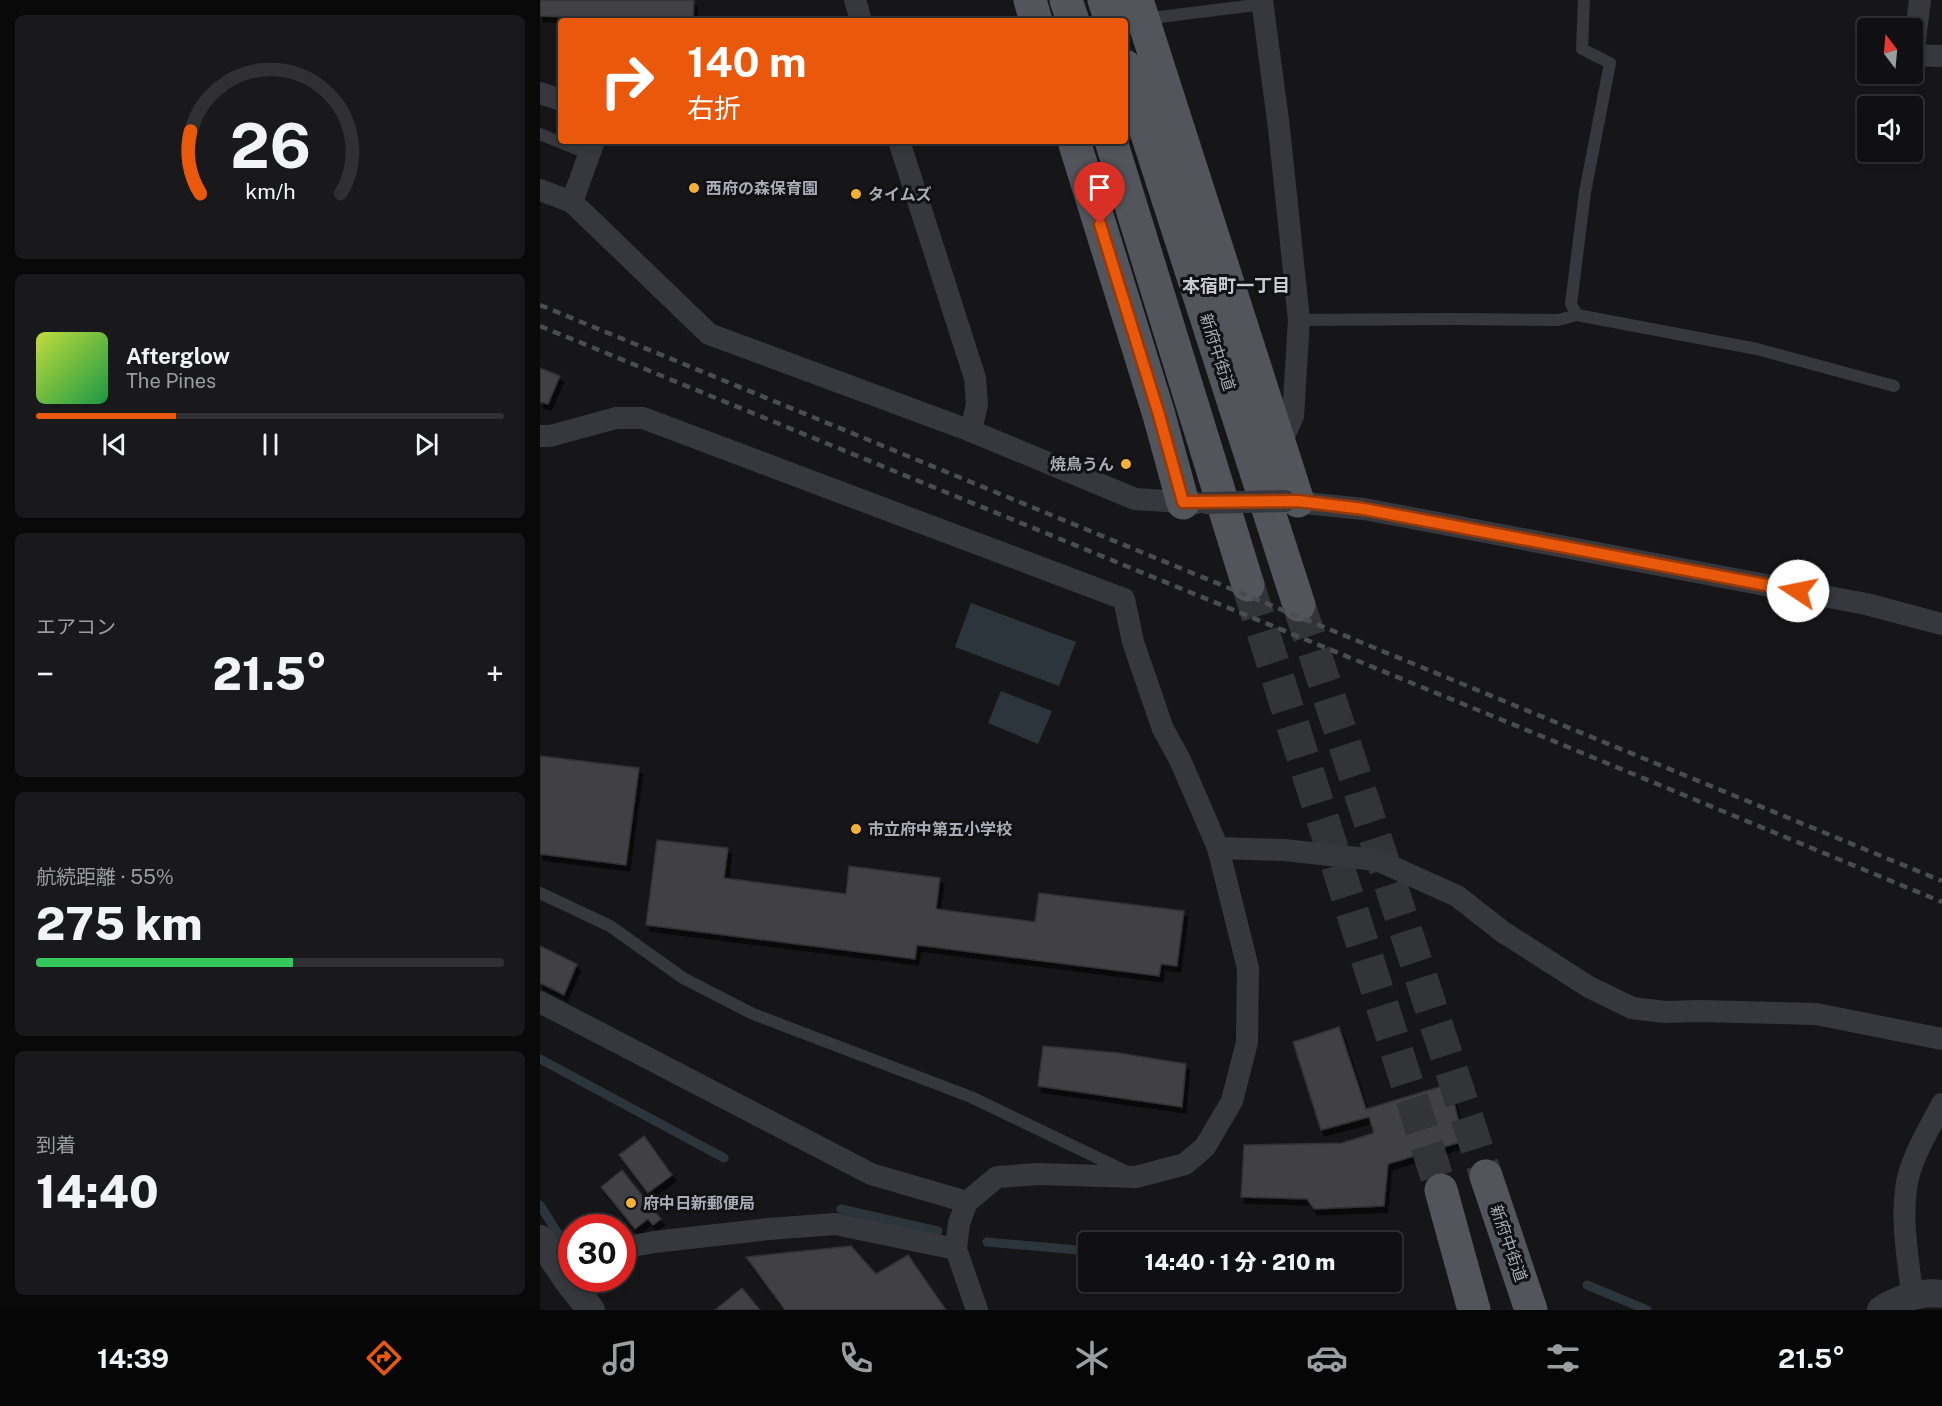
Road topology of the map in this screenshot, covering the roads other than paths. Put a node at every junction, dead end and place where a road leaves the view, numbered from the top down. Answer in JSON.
{"nodes":[{"id":1,"x":855,"y":0,"type":"edge"},
{"id":2,"x":1030,"y":0,"type":"edge"},
{"id":3,"x":1066,"y":0,"type":"edge"},
{"id":4,"x":1104,"y":0,"type":"edge"},
{"id":5,"x":1584,"y":0,"type":"edge"},
{"id":6,"x":1920,"y":0,"type":"edge"},
{"id":7,"x":1262,"y":2,"type":"edge"},
{"id":8,"x":1140,"y":10,"type":"edge"},
{"id":9,"x":860,"y":18,"type":"edge"},
{"id":10,"x":1035,"y":18,"type":"edge"},
{"id":11,"x":1072,"y":18,"type":"edge"},
{"id":12,"x":1110,"y":18,"type":"edge"},
{"id":13,"x":1942,"y":56,"type":"edge"},
{"id":14,"x":1128,"y":75,"type":"edge"},
{"id":15,"x":540,"y":93,"type":"edge"},
{"id":16,"x":558,"y":99,"type":"edge"},
{"id":17,"x":540,"y":134,"type":"edge"},
{"id":18,"x":558,"y":139,"type":"edge"},
{"id":19,"x":577,"y":144,"type":"edge"},
{"id":20,"x":900,"y":144,"type":"edge"},
{"id":21,"x":1075,"y":144,"type":"edge"},
{"id":22,"x":1112,"y":144,"type":"edge"},
{"id":23,"x":592,"y":148,"type":"edge"},
{"id":24,"x":540,"y":190,"type":"edge"},
{"id":25,"x":572,"y":202,"type":"junction"},
{"id":26,"x":1577,"y":315,"type":"junction"},
{"id":27,"x":1299,"y":320,"type":"junction"},
{"id":28,"x":1894,"y":386,"type":"dead end"},
{"id":29,"x":971,"y":431,"type":"junction"},
{"id":30,"x":540,"y":436,"type":"edge"},
{"id":31,"x":1280,"y":445,"type":"junction"},
{"id":32,"x":1292,"y":501,"type":"junction"},
{"id":33,"x":1195,"y":503,"type":"junction"},
{"id":34,"x":1248,"y":585,"type":"tunnel mouth"},
{"id":35,"x":1299,"y":605,"type":"tunnel mouth"},
{"id":36,"x":1942,"y":624,"type":"edge"},
{"id":37,"x":1218,"y":848,"type":"junction"},
{"id":38,"x":540,"y":893,"type":"edge"},
{"id":39,"x":540,"y":1002,"type":"edge"},
{"id":40,"x":1942,"y":1039,"type":"edge"},
{"id":41,"x":1942,"y":1104,"type":"edge"},
{"id":42,"x":1486,"y":1176,"type":"tunnel mouth"},
{"id":43,"x":1136,"y":1177,"type":"junction"},
{"id":44,"x":1440,"y":1190,"type":"tunnel mouth"},
{"id":45,"x":967,"y":1202,"type":"junction"},
{"id":46,"x":540,"y":1239,"type":"edge"},
{"id":47,"x":636,"y":1245,"type":"edge"},
{"id":48,"x":956,"y":1249,"type":"junction"},
{"id":49,"x":558,"y":1262,"type":"edge"},
{"id":50,"x":579,"y":1292,"type":"edge"},
{"id":51,"x":1942,"y":1294,"type":"edge"},
{"id":52,"x":1912,"y":1296,"type":"junction"},
{"id":53,"x":591,"y":1310,"type":"edge"},
{"id":54,"x":977,"y":1310,"type":"edge"},
{"id":55,"x":1474,"y":1310,"type":"edge"},
{"id":56,"x":1531,"y":1310,"type":"edge"},
{"id":57,"x":1881,"y":1310,"type":"edge"}],
"edges":[{"from":1,"to":9,"type":"street"},
{"from":2,"to":10,"type":"main road"},
{"from":3,"to":11,"type":"main road"},
{"from":4,"to":12,"type":"main road"},
{"from":5,"to":26,"type":"lane"},
{"from":6,"to":13,"type":"street"},
{"from":7,"to":8,"type":"lane"},
{"from":7,"to":27,"type":"street"},
{"from":8,"to":31,"type":"main road"},
{"from":14,"to":35,"type":"main road","name":"新府中街道"},
{"from":15,"to":16,"type":"street"},
{"from":17,"to":18,"type":"lane"},
{"from":19,"to":23,"type":"lane"},
{"from":20,"to":29,"type":"street"},
{"from":21,"to":33,"type":"main road"},
{"from":22,"to":34,"type":"main road"},
{"from":23,"to":25,"type":"street"},
{"from":24,"to":25,"type":"street"},
{"from":25,"to":29,"type":"street"},
{"from":26,"to":27,"type":"lane"},
{"from":26,"to":28,"type":"lane"},
{"from":27,"to":31,"type":"street"},
{"from":29,"to":33,"type":"street"},
{"from":30,"to":37,"type":"street"},
{"from":31,"to":32,"type":"main road"},
{"from":32,"to":33,"type":"street","bridge":true},
{"from":32,"to":36,"type":"street"},
{"from":37,"to":40,"type":"street"},
{"from":37,"to":43,"type":"street"},
{"from":38,"to":43,"type":"lane"},
{"from":39,"to":45,"type":"street"},
{"from":41,"to":52,"type":"street"},
{"from":42,"to":56,"type":"main road","name":"新府中街道"},
{"from":43,"to":45,"type":"street"},
{"from":44,"to":55,"type":"main road"},
{"from":45,"to":48,"type":"street"},
{"from":46,"to":49,"type":"street"},
{"from":47,"to":48,"type":"street"},
{"from":48,"to":54,"type":"street"},
{"from":50,"to":53,"type":"street"},
{"from":51,"to":52,"type":"street"},
{"from":52,"to":57,"type":"street"}]}
